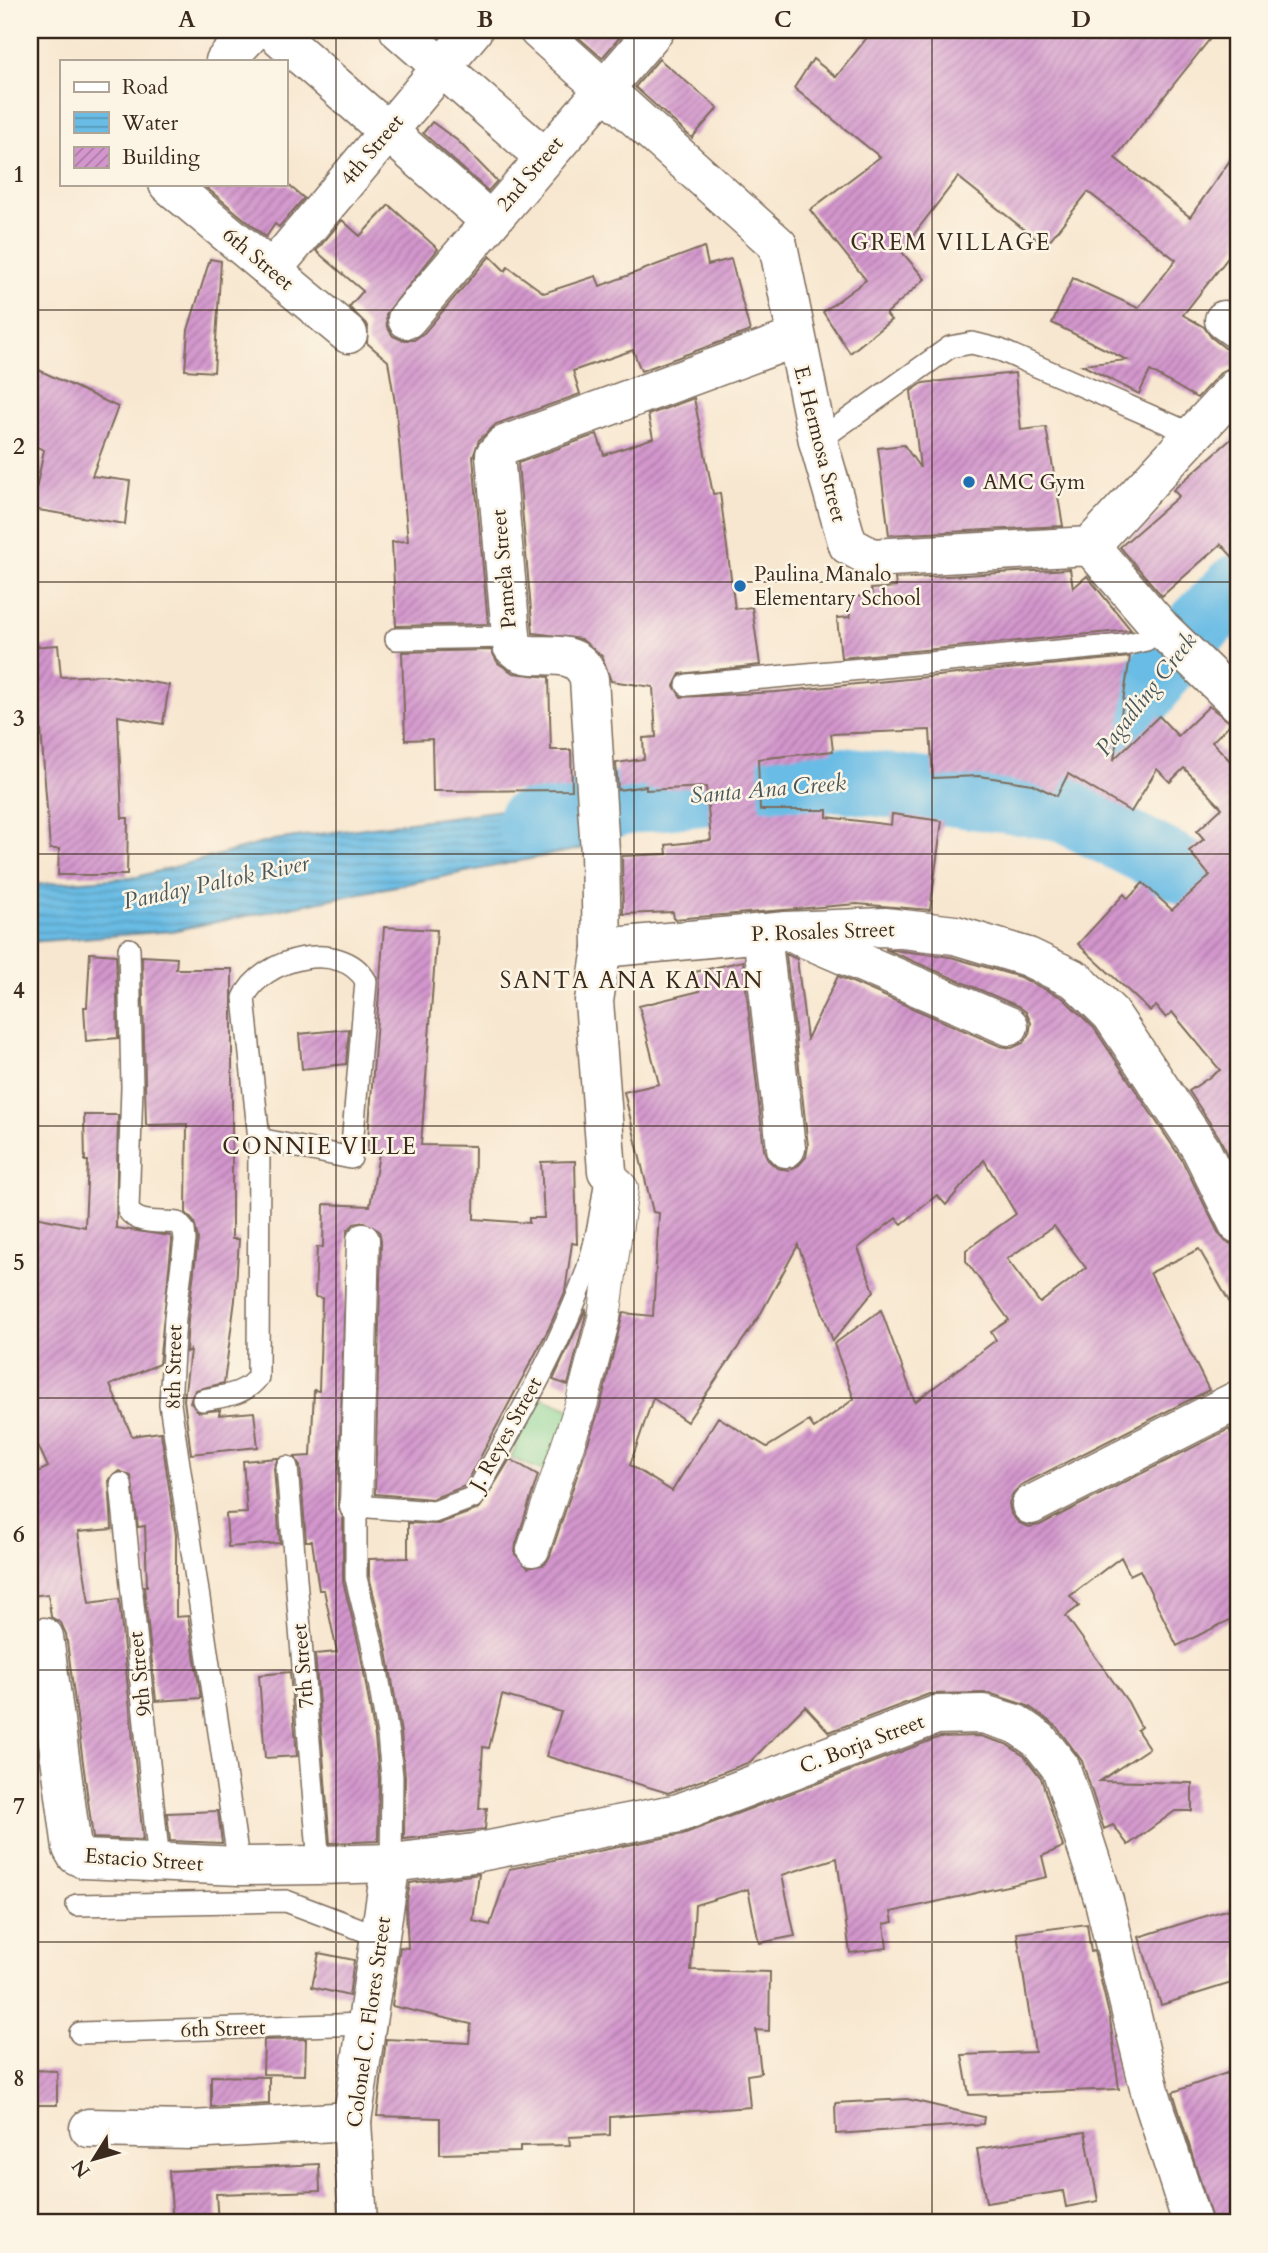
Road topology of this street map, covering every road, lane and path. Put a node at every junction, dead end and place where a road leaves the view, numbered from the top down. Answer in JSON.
{"nodes":[{"id":1,"x":254,"y":30,"type":"edge"},
{"id":2,"x":272,"y":30,"type":"edge"},
{"id":3,"x":399,"y":30,"type":"edge"},
{"id":4,"x":472,"y":30,"type":"edge"},
{"id":5,"x":538,"y":30,"type":"edge"},
{"id":6,"x":654,"y":30,"type":"edge"},
{"id":7,"x":226,"y":60,"type":"edge"},
{"id":8,"x":442,"y":66,"type":"junction"},
{"id":9,"x":603,"y":88,"type":"junction"},
{"id":10,"x":387,"y":132,"type":"junction"},
{"id":11,"x":544,"y":157,"type":"junction"},
{"id":12,"x":170,"y":186,"type":"edge"},
{"id":13,"x":490,"y":221,"type":"junction"},
{"id":14,"x":271,"y":271,"type":"junction"},
{"id":15,"x":407,"y":319,"type":"dead end"},
{"id":16,"x":348,"y":334,"type":"dead end"},
{"id":17,"x":794,"y":338,"type":"junction"},
{"id":18,"x":1238,"y":386,"type":"edge"},
{"id":19,"x":1192,"y":434,"type":"junction"},
{"id":20,"x":818,"y":441,"type":"junction"},
{"id":21,"x":1090,"y":545,"type":"junction"},
{"id":22,"x":511,"y":637,"type":"junction"},
{"id":23,"x":396,"y":639,"type":"dead end"},
{"id":24,"x":1174,"y":640,"type":"junction"},
{"id":25,"x":687,"y":685,"type":"dead end"},
{"id":26,"x":1238,"y":704,"type":"edge"},
{"id":27,"x":774,"y":932,"type":"junction"},
{"id":28,"x":602,"y":947,"type":"junction"},
{"id":29,"x":129,"y":949,"type":"dead end"},
{"id":30,"x":1009,"y":1026,"type":"dead end"},
{"id":31,"x":259,"y":1139,"type":"junction"},
{"id":32,"x":786,"y":1148,"type":"dead end"},
{"id":33,"x":607,"y":1171,"type":"junction"},
{"id":34,"x":1238,"y":1224,"type":"edge"},
{"id":35,"x":363,"y":1240,"type":"dead end"},
{"id":36,"x":203,"y":1400,"type":"dead end"},
{"id":37,"x":1238,"y":1400,"type":"edge"},
{"id":38,"x":287,"y":1467,"type":"dead end"},
{"id":39,"x":121,"y":1484,"type":"dead end"},
{"id":40,"x":1031,"y":1504,"type":"dead end"},
{"id":41,"x":356,"y":1506,"type":"junction"},
{"id":42,"x":533,"y":1550,"type":"dead end"},
{"id":43,"x":44,"y":1637,"type":"dead end"},
{"id":44,"x":159,"y":1863,"type":"junction"},
{"id":45,"x":391,"y":1863,"type":"junction"},
{"id":46,"x":319,"y":1865,"type":"junction"},
{"id":47,"x":239,"y":1866,"type":"junction"},
{"id":48,"x":78,"y":1905,"type":"dead end"},
{"id":49,"x":381,"y":1937,"type":"junction"},
{"id":50,"x":366,"y":2024,"type":"junction"},
{"id":51,"x":80,"y":2033,"type":"dead end"},
{"id":52,"x":352,"y":2121,"type":"junction"},
{"id":53,"x":89,"y":2128,"type":"dead end"},
{"id":54,"x":358,"y":2223,"type":"edge"},
{"id":55,"x":1192,"y":2223,"type":"edge"}],
"edges":[{"from":1,"to":7,"type":"street"},
{"from":2,"to":10,"type":"street"},
{"from":3,"to":8,"type":"street"},
{"from":4,"to":8,"type":"street","name":"4th Street"},
{"from":5,"to":9,"type":"street","name":"E. Hermosa Street"},
{"from":6,"to":9,"type":"street","name":"2nd Street"},
{"from":8,"to":10,"type":"street","name":"4th Street"},
{"from":8,"to":11,"type":"street"},
{"from":9,"to":11,"type":"street","name":"2nd Street"},
{"from":9,"to":17,"type":"street","name":"E. Hermosa Street"},
{"from":10,"to":13,"type":"street"},
{"from":10,"to":14,"type":"street","name":"4th Street"},
{"from":11,"to":13,"type":"street","name":"2nd Street"},
{"from":12,"to":14,"type":"street","name":"6th Street"},
{"from":13,"to":15,"type":"street","name":"2nd Street"},
{"from":14,"to":16,"type":"street","name":"6th Street"},
{"from":17,"to":20,"type":"street","name":"E. Hermosa Street"},
{"from":17,"to":22,"type":"street","name":"Pamela Street"},
{"from":18,"to":19,"type":"street"},
{"from":19,"to":20,"type":"lane"},
{"from":19,"to":21,"type":"street"},
{"from":20,"to":21,"type":"street","name":"E. Hermosa Street"},
{"from":21,"to":24,"type":"street"},
{"from":22,"to":23,"type":"lane"},
{"from":22,"to":28,"type":"street","name":"Pamela Street"},
{"from":24,"to":25,"type":"lane"},
{"from":24,"to":26,"type":"street"},
{"from":27,"to":28,"type":"street","name":"P. Rosales Street"},
{"from":27,"to":30,"type":"street"},
{"from":27,"to":32,"type":"street"},
{"from":27,"to":34,"type":"street","name":"P. Rosales Street"},
{"from":28,"to":33,"type":"street","name":"J. Reyes Street"},
{"from":29,"to":47,"type":"lane","name":"8th Street"},
{"from":31,"to":31,"type":"lane"},
{"from":31,"to":36,"type":"lane"},
{"from":33,"to":41,"type":"lane","name":"J. Reyes Street"},
{"from":33,"to":42,"type":"street"},
{"from":35,"to":41,"type":"street"},
{"from":37,"to":40,"type":"street"},
{"from":38,"to":46,"type":"lane","name":"7th Street"},
{"from":39,"to":44,"type":"lane","name":"9th Street"},
{"from":41,"to":45,"type":"lane"},
{"from":43,"to":44,"type":"street","name":"Estacio Street"},
{"from":44,"to":47,"type":"street","name":"Estacio Street"},
{"from":45,"to":46,"type":"street","name":"Estacio Street"},
{"from":45,"to":49,"type":"street","name":"Colonel C. Flores Street"},
{"from":45,"to":55,"type":"street","name":"C. Borja Street"},
{"from":46,"to":47,"type":"street","name":"Estacio Street"},
{"from":48,"to":49,"type":"lane"},
{"from":49,"to":50,"type":"street","name":"Colonel C. Flores Street"},
{"from":50,"to":51,"type":"lane","name":"6th Street"},
{"from":50,"to":52,"type":"street","name":"Colonel C. Flores Street"},
{"from":52,"to":53,"type":"street"},
{"from":52,"to":54,"type":"street","name":"Colonel C. Flores Street"}]}
